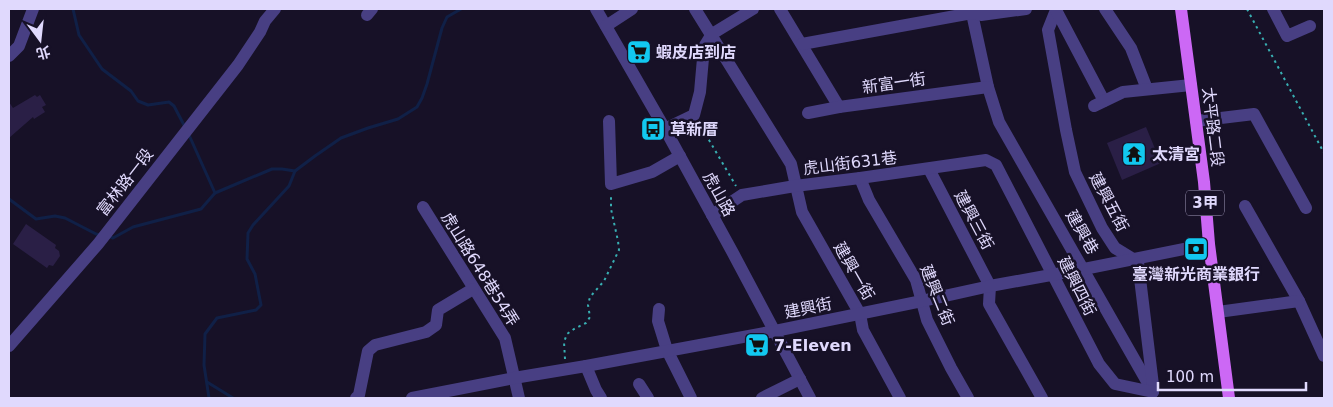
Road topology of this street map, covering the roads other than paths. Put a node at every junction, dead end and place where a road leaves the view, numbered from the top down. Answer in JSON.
{"nodes":[{"id":1,"x":33,"y":9,"type":"edge"},
{"id":2,"x":275,"y":9,"type":"edge"},
{"id":3,"x":283,"y":9,"type":"edge"},
{"id":4,"x":596,"y":9,"type":"edge"},
{"id":5,"x":632,"y":9,"type":"edge"},
{"id":6,"x":695,"y":9,"type":"edge"},
{"id":7,"x":753,"y":9,"type":"edge"},
{"id":8,"x":780,"y":9,"type":"edge"},
{"id":9,"x":1026,"y":9,"type":"edge"},
{"id":10,"x":1055,"y":9,"type":"edge"},
{"id":11,"x":1106,"y":9,"type":"edge"},
{"id":12,"x":1181,"y":9,"type":"edge"},
{"id":13,"x":1273,"y":9,"type":"edge"},
{"id":14,"x":972,"y":11,"type":"edge"},
{"id":15,"x":606,"y":26,"type":"junction"},
{"id":16,"x":1310,"y":26,"type":"dead end"},
{"id":17,"x":260,"y":32,"type":"junction"},
{"id":18,"x":712,"y":34,"type":"junction"},
{"id":19,"x":802,"y":44,"type":"junction"},
{"id":20,"x":9,"y":56,"type":"edge"},
{"id":21,"x":1191,"y":85,"type":"junction"},
{"id":22,"x":988,"y":86,"type":"junction"},
{"id":23,"x":1147,"y":89,"type":"junction"},
{"id":24,"x":839,"y":107,"type":"junction"},
{"id":25,"x":808,"y":113,"type":"dead end"},
{"id":26,"x":609,"y":121,"type":"dead end"},
{"id":27,"x":1196,"y":121,"type":"junction"},
{"id":28,"x":666,"y":129,"type":"junction"},
{"id":29,"x":680,"y":156,"type":"junction"},
{"id":30,"x":996,"y":165,"type":"joint"},
{"id":31,"x":929,"y":168,"type":"junction"},
{"id":32,"x":860,"y":178,"type":"junction"},
{"id":33,"x":795,"y":186,"type":"junction"},
{"id":34,"x":1245,"y":206,"type":"dead end"},
{"id":35,"x":423,"y":207,"type":"dead end"},
{"id":36,"x":1306,"y":208,"type":"dead end"},
{"id":37,"x":712,"y":215,"type":"junction"},
{"id":38,"x":1209,"y":244,"type":"junction"},
{"id":39,"x":1133,"y":259,"type":"junction"},
{"id":40,"x":1084,"y":269,"type":"junction"},
{"id":41,"x":1053,"y":274,"type":"junction"},
{"id":42,"x":990,"y":286,"type":"junction"},
{"id":43,"x":473,"y":289,"type":"junction"},
{"id":44,"x":922,"y":301,"type":"junction"},
{"id":45,"x":1299,"y":301,"type":"junction"},
{"id":46,"x":659,"y":309,"type":"dead end"},
{"id":47,"x":1218,"y":312,"type":"junction"},
{"id":48,"x":860,"y":314,"type":"junction"},
{"id":49,"x":774,"y":331,"type":"junction"},
{"id":50,"x":9,"y":346,"type":"edge"},
{"id":51,"x":668,"y":350,"type":"junction"},
{"id":52,"x":1324,"y":356,"type":"edge"},
{"id":53,"x":586,"y":366,"type":"junction"},
{"id":54,"x":514,"y":378,"type":"junction"},
{"id":55,"x":800,"y":380,"type":"junction"},
{"id":56,"x":639,"y":384,"type":"dead end"},
{"id":57,"x":1154,"y":395,"type":"edge"},
{"id":58,"x":356,"y":398,"type":"edge"},
{"id":59,"x":412,"y":398,"type":"edge"},
{"id":60,"x":519,"y":398,"type":"edge"},
{"id":61,"x":601,"y":398,"type":"edge"},
{"id":62,"x":648,"y":398,"type":"edge"},
{"id":63,"x":691,"y":398,"type":"edge"},
{"id":64,"x":762,"y":398,"type":"edge"},
{"id":65,"x":810,"y":398,"type":"edge"},
{"id":66,"x":900,"y":398,"type":"edge"},
{"id":67,"x":968,"y":398,"type":"edge"},
{"id":68,"x":1042,"y":398,"type":"edge"},
{"id":69,"x":1229,"y":398,"type":"edge"}],
"edges":[{"from":1,"to":20,"type":"street"},
{"from":2,"to":17,"type":"street","name":"富林路一段"},
{"from":3,"to":17,"type":"street","name":"富林路一段"},
{"from":4,"to":15,"type":"street","name":"虎山路"},
{"from":5,"to":15,"type":"street"},
{"from":6,"to":18,"type":"street","name":"建興一街"},
{"from":7,"to":18,"type":"street"},
{"from":8,"to":19,"type":"street"},
{"from":9,"to":14,"type":"street"},
{"from":10,"to":23,"type":"street"},
{"from":10,"to":39,"type":"street","name":"建興五街"},
{"from":11,"to":23,"type":"street"},
{"from":12,"to":21,"type":"main road","name":"太平路二段","number":"3甲"},
{"from":13,"to":16,"type":"street"},
{"from":14,"to":19,"type":"street"},
{"from":14,"to":22,"type":"street"},
{"from":15,"to":28,"type":"street","name":"虎山路"},
{"from":17,"to":50,"type":"street","name":"富林路一段"},
{"from":18,"to":28,"type":"street"},
{"from":18,"to":33,"type":"street","name":"建興一街"},
{"from":19,"to":24,"type":"street"},
{"from":21,"to":23,"type":"street"},
{"from":21,"to":27,"type":"main road","name":"太平路二段","number":"3甲"},
{"from":22,"to":24,"type":"street","name":"新富一街"},
{"from":22,"to":40,"type":"street","name":"建興巷"},
{"from":24,"to":25,"type":"street","name":"新富一街"},
{"from":26,"to":29,"type":"street"},
{"from":27,"to":36,"type":"street"},
{"from":27,"to":38,"type":"main road","name":"太平路二段","number":"3甲"},
{"from":28,"to":29,"type":"street","name":"虎山路"},
{"from":29,"to":37,"type":"street","name":"虎山路"},
{"from":30,"to":31,"type":"street","name":"虎山街631巷"},
{"from":30,"to":41,"type":"street","name":"建興四街"},
{"from":31,"to":32,"type":"street","name":"虎山街631巷"},
{"from":31,"to":42,"type":"street","name":"建興三街"},
{"from":32,"to":33,"type":"street","name":"虎山街631巷"},
{"from":32,"to":44,"type":"street","name":"建興二街"},
{"from":33,"to":37,"type":"street","name":"虎山街631巷"},
{"from":33,"to":48,"type":"street","name":"建興一街"},
{"from":34,"to":45,"type":"street"},
{"from":35,"to":43,"type":"street","name":"虎山路648巷54弄"},
{"from":37,"to":49,"type":"street","name":"虎山路"},
{"from":38,"to":39,"type":"street","name":"建興街"},
{"from":38,"to":47,"type":"main road","name":"太平路二段","number":"3甲"},
{"from":39,"to":40,"type":"street","name":"建興街"},
{"from":39,"to":57,"type":"street"},
{"from":40,"to":41,"type":"street","name":"建興街"},
{"from":40,"to":57,"type":"street","name":"建興巷"},
{"from":41,"to":42,"type":"street","name":"建興街"},
{"from":41,"to":57,"type":"street","name":"建興四街"},
{"from":42,"to":44,"type":"street","name":"建興街"},
{"from":42,"to":68,"type":"street"},
{"from":43,"to":54,"type":"street","name":"虎山路648巷54弄"},
{"from":43,"to":58,"type":"street"},
{"from":44,"to":48,"type":"street","name":"建興街"},
{"from":44,"to":67,"type":"street","name":"建興二街"},
{"from":45,"to":47,"type":"street"},
{"from":45,"to":52,"type":"street"},
{"from":46,"to":51,"type":"street"},
{"from":47,"to":69,"type":"main road","name":"太平路二段","number":"3甲"},
{"from":48,"to":49,"type":"street","name":"建興街"},
{"from":48,"to":66,"type":"street","name":"建興一街"},
{"from":49,"to":51,"type":"street","name":"建興街"},
{"from":49,"to":55,"type":"street","name":"虎山路"},
{"from":51,"to":53,"type":"street","name":"建興街"},
{"from":51,"to":63,"type":"street"},
{"from":53,"to":54,"type":"street","name":"建興街"},
{"from":53,"to":61,"type":"street"},
{"from":54,"to":59,"type":"street","name":"建興街"},
{"from":54,"to":60,"type":"street","name":"虎山路648巷54弄"},
{"from":55,"to":64,"type":"street"},
{"from":55,"to":65,"type":"street","name":"虎山路"},
{"from":56,"to":62,"type":"street"}]}
